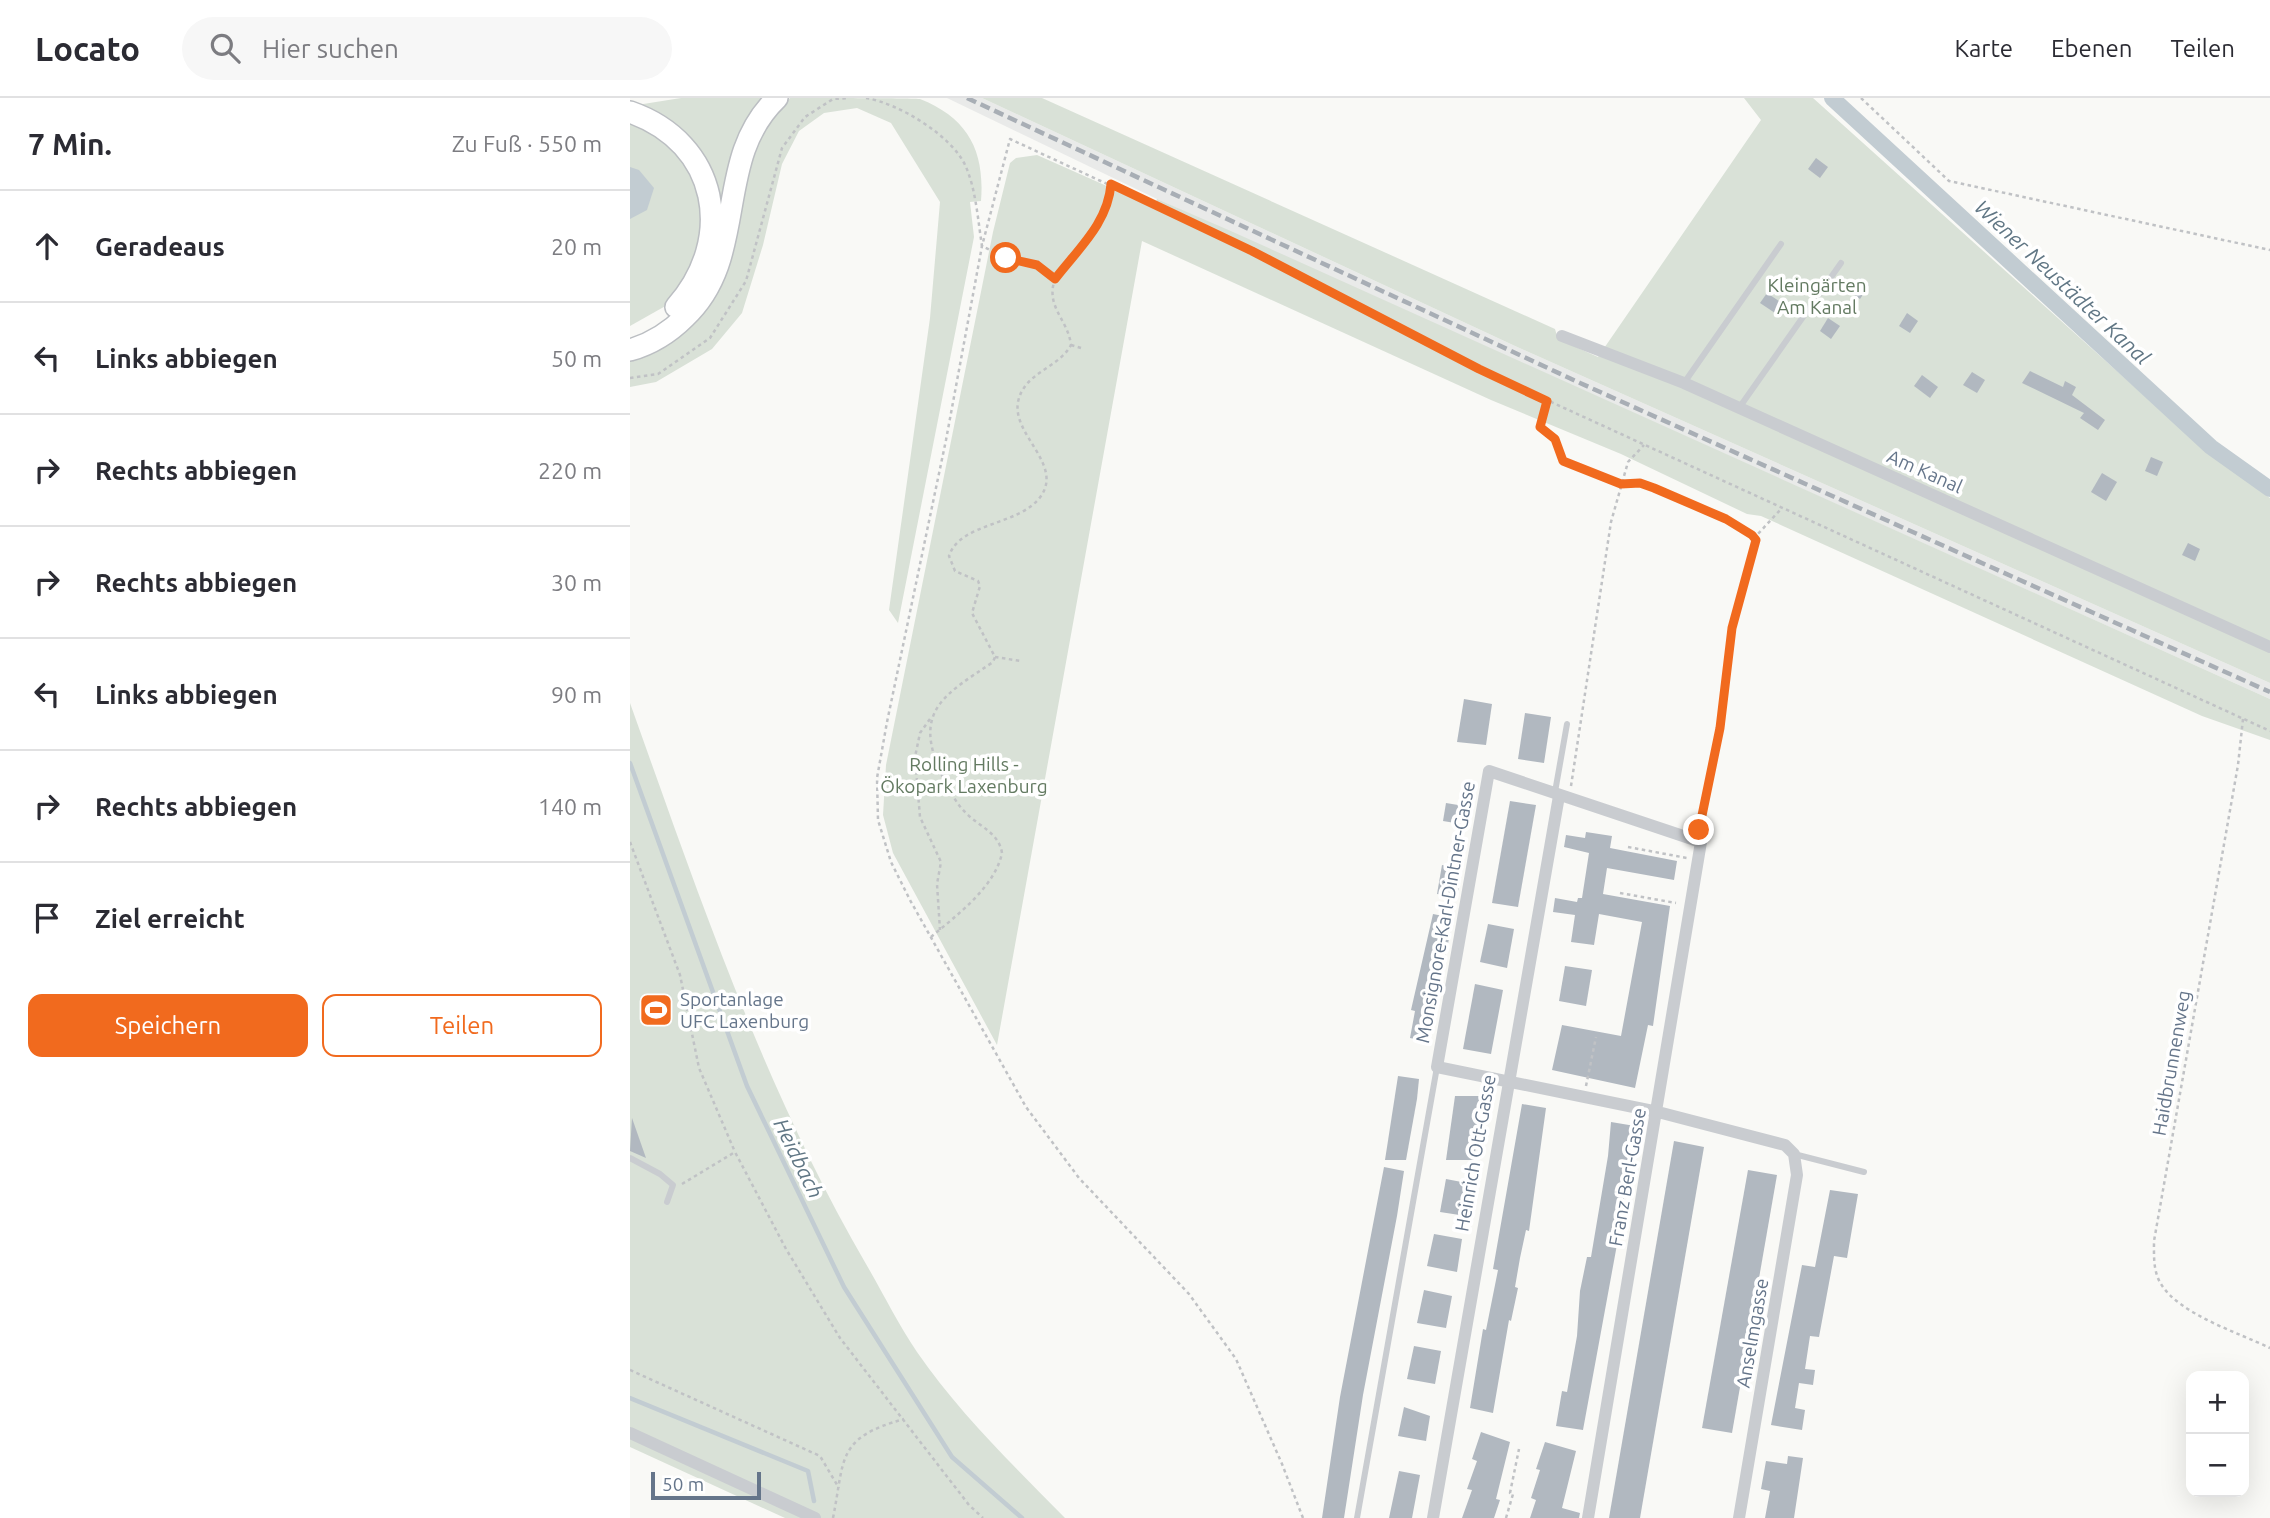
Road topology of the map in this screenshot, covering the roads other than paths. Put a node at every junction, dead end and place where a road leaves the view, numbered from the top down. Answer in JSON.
{"nodes":[{"id":1,"x":777,"y":98,"type":"edge"},
{"id":2,"x":630,"y":112,"type":"edge"},
{"id":3,"x":1781,"y":244,"type":"dead end"},
{"id":4,"x":1841,"y":263,"type":"dead end"},
{"id":5,"x":630,"y":335,"type":"edge"},
{"id":6,"x":1562,"y":336,"type":"dead end"},
{"id":7,"x":630,"y":349,"type":"edge"},
{"id":8,"x":1684,"y":383,"type":"junction"},
{"id":9,"x":1739,"y":408,"type":"junction"},
{"id":10,"x":2270,"y":647,"type":"edge"},
{"id":11,"x":1567,"y":723,"type":"dead end"},
{"id":12,"x":1561,"y":797,"type":"junction"},
{"id":13,"x":1437,"y":1067,"type":"junction"},
{"id":14,"x":1507,"y":1081,"type":"junction"},
{"id":15,"x":1658,"y":1112,"type":"junction"},
{"id":16,"x":1794,"y":1154,"type":"junction"},
{"id":17,"x":630,"y":1158,"type":"edge"},
{"id":18,"x":1864,"y":1172,"type":"dead end"},
{"id":19,"x":667,"y":1202,"type":"dead end"},
{"id":20,"x":630,"y":1433,"type":"edge"},
{"id":21,"x":815,"y":1518,"type":"edge"},
{"id":22,"x":1357,"y":1518,"type":"edge"},
{"id":23,"x":1433,"y":1518,"type":"edge"},
{"id":24,"x":1588,"y":1518,"type":"edge"},
{"id":25,"x":1739,"y":1518,"type":"edge"}],
"edges":[{"from":1,"to":7,"type":"highway"},
{"from":2,"to":5,"type":"highway"},
{"from":3,"to":8,"type":"lane"},
{"from":4,"to":9,"type":"lane"},
{"from":6,"to":8,"type":"street","name":"Am Kanal"},
{"from":8,"to":9,"type":"street","name":"Am Kanal"},
{"from":9,"to":10,"type":"street","name":"Am Kanal"},
{"from":11,"to":12,"type":"lane"},
{"from":12,"to":13,"type":"street","name":"Monsignore-Karl-Dintner-Gasse"},
{"from":12,"to":14,"type":"street","name":"Heinrich Ott-Gasse"},
{"from":12,"to":15,"type":"street","name":"Franz Berl-Gasse"},
{"from":13,"to":14,"type":"street","name":"Monsignore-Karl-Dintner-Gasse"},
{"from":13,"to":22,"type":"lane"},
{"from":14,"to":15,"type":"street","name":"Monsignore-Karl-Dintner-Gasse"},
{"from":14,"to":23,"type":"street","name":"Heinrich Ott-Gasse"},
{"from":15,"to":16,"type":"street","name":"Monsignore-Karl-Dintner-Gasse"},
{"from":15,"to":24,"type":"street","name":"Franz Berl-Gasse"},
{"from":16,"to":18,"type":"lane"},
{"from":16,"to":25,"type":"street","name":"Anselmgasse"},
{"from":17,"to":19,"type":"lane"},
{"from":20,"to":21,"type":"street"}]}
